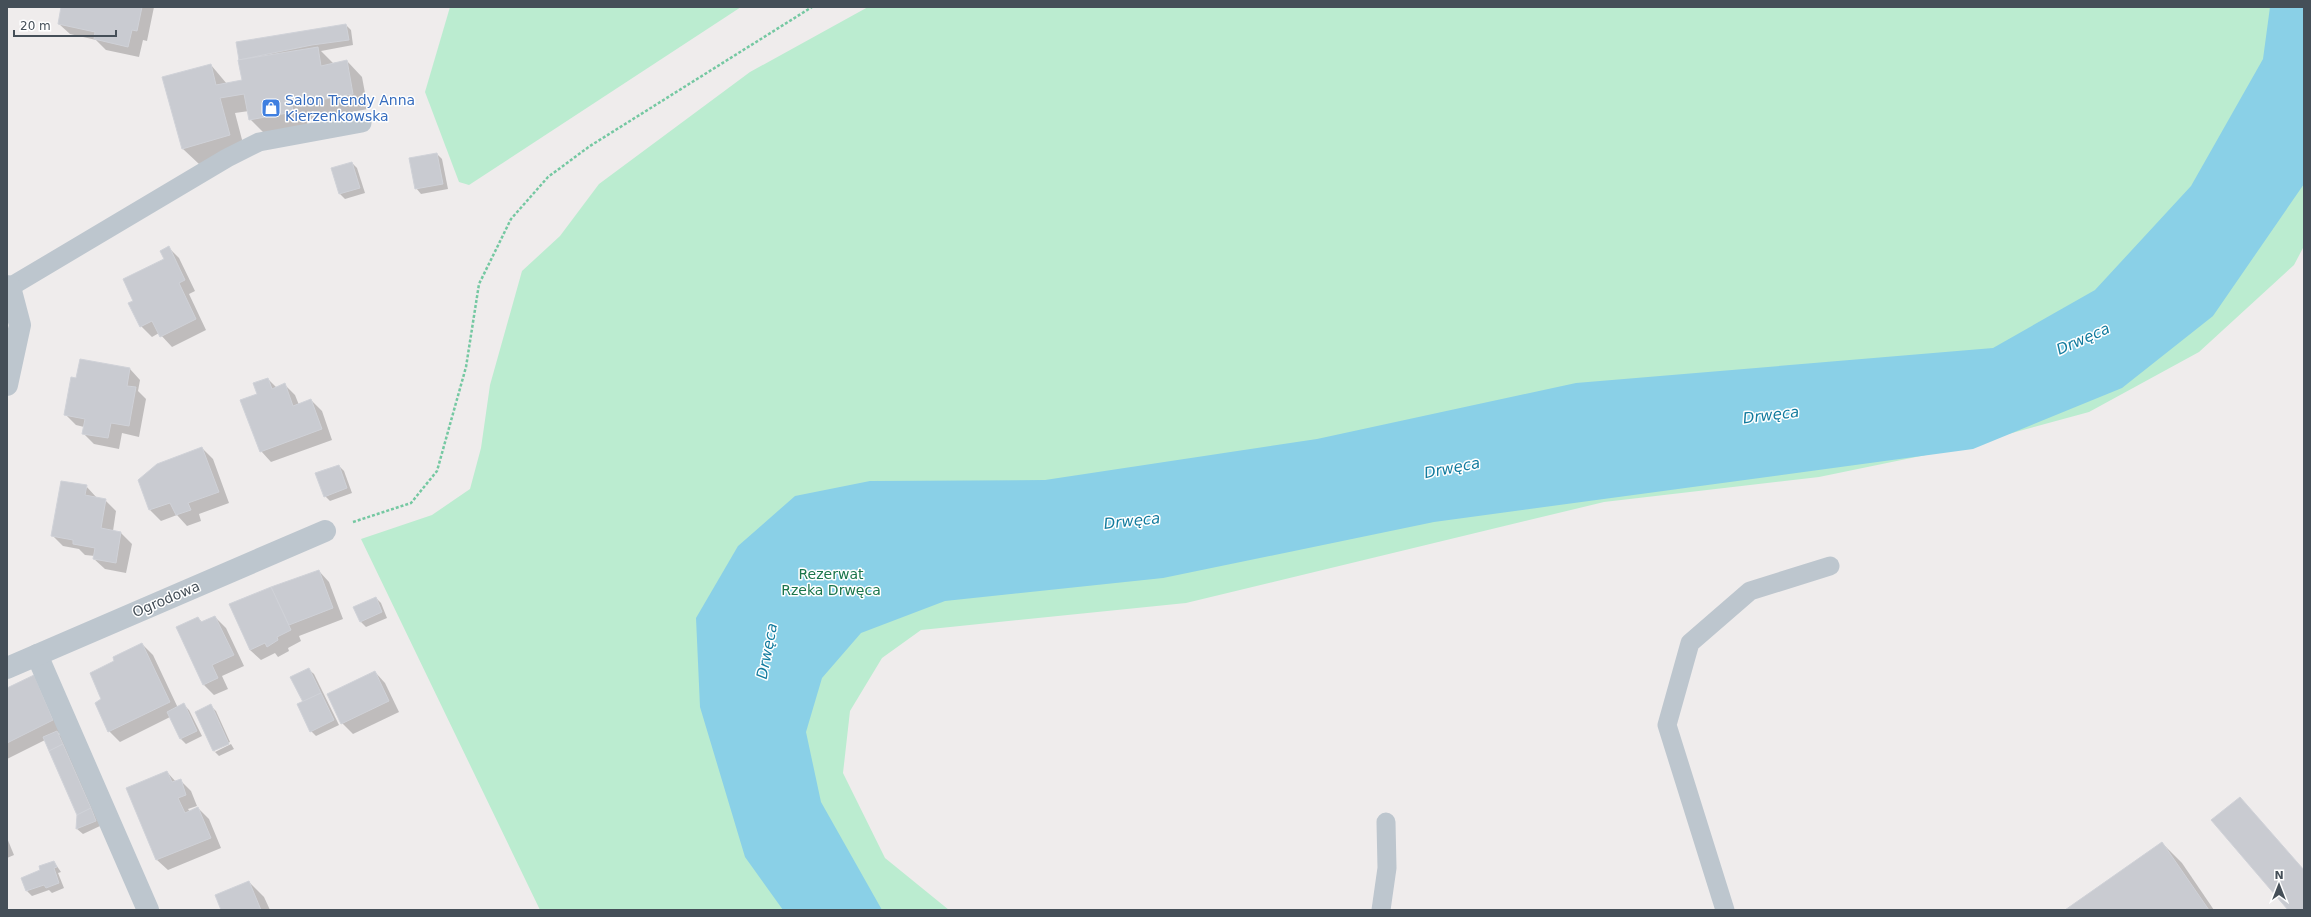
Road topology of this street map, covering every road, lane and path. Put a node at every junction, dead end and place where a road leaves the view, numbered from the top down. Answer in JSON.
{"nodes":[{"id":1,"x":812,"y":7,"type":"edge"},
{"id":2,"x":362,"y":123,"type":"dead end"},
{"id":3,"x":9,"y":286,"type":"edge"},
{"id":4,"x":7,"y":385,"type":"edge"},
{"id":5,"x":325,"y":531,"type":"joint"},
{"id":6,"x":1830,"y":566,"type":"dead end"},
{"id":7,"x":37,"y":655,"type":"junction"},
{"id":8,"x":7,"y":668,"type":"edge"},
{"id":9,"x":1386,"y":822,"type":"dead end"},
{"id":10,"x":148,"y":910,"type":"edge"},
{"id":11,"x":1381,"y":910,"type":"edge"},
{"id":12,"x":1725,"y":910,"type":"edge"}],
"edges":[{"from":1,"to":5,"type":"path"},
{"from":2,"to":3,"type":"lane"},
{"from":3,"to":4,"type":"street"},
{"from":5,"to":7,"type":"street","name":"Ogrodowa"},
{"from":6,"to":12,"type":"lane"},
{"from":7,"to":8,"type":"street","name":"Ogrodowa"},
{"from":7,"to":10,"type":"street"},
{"from":9,"to":11,"type":"lane"}]}
